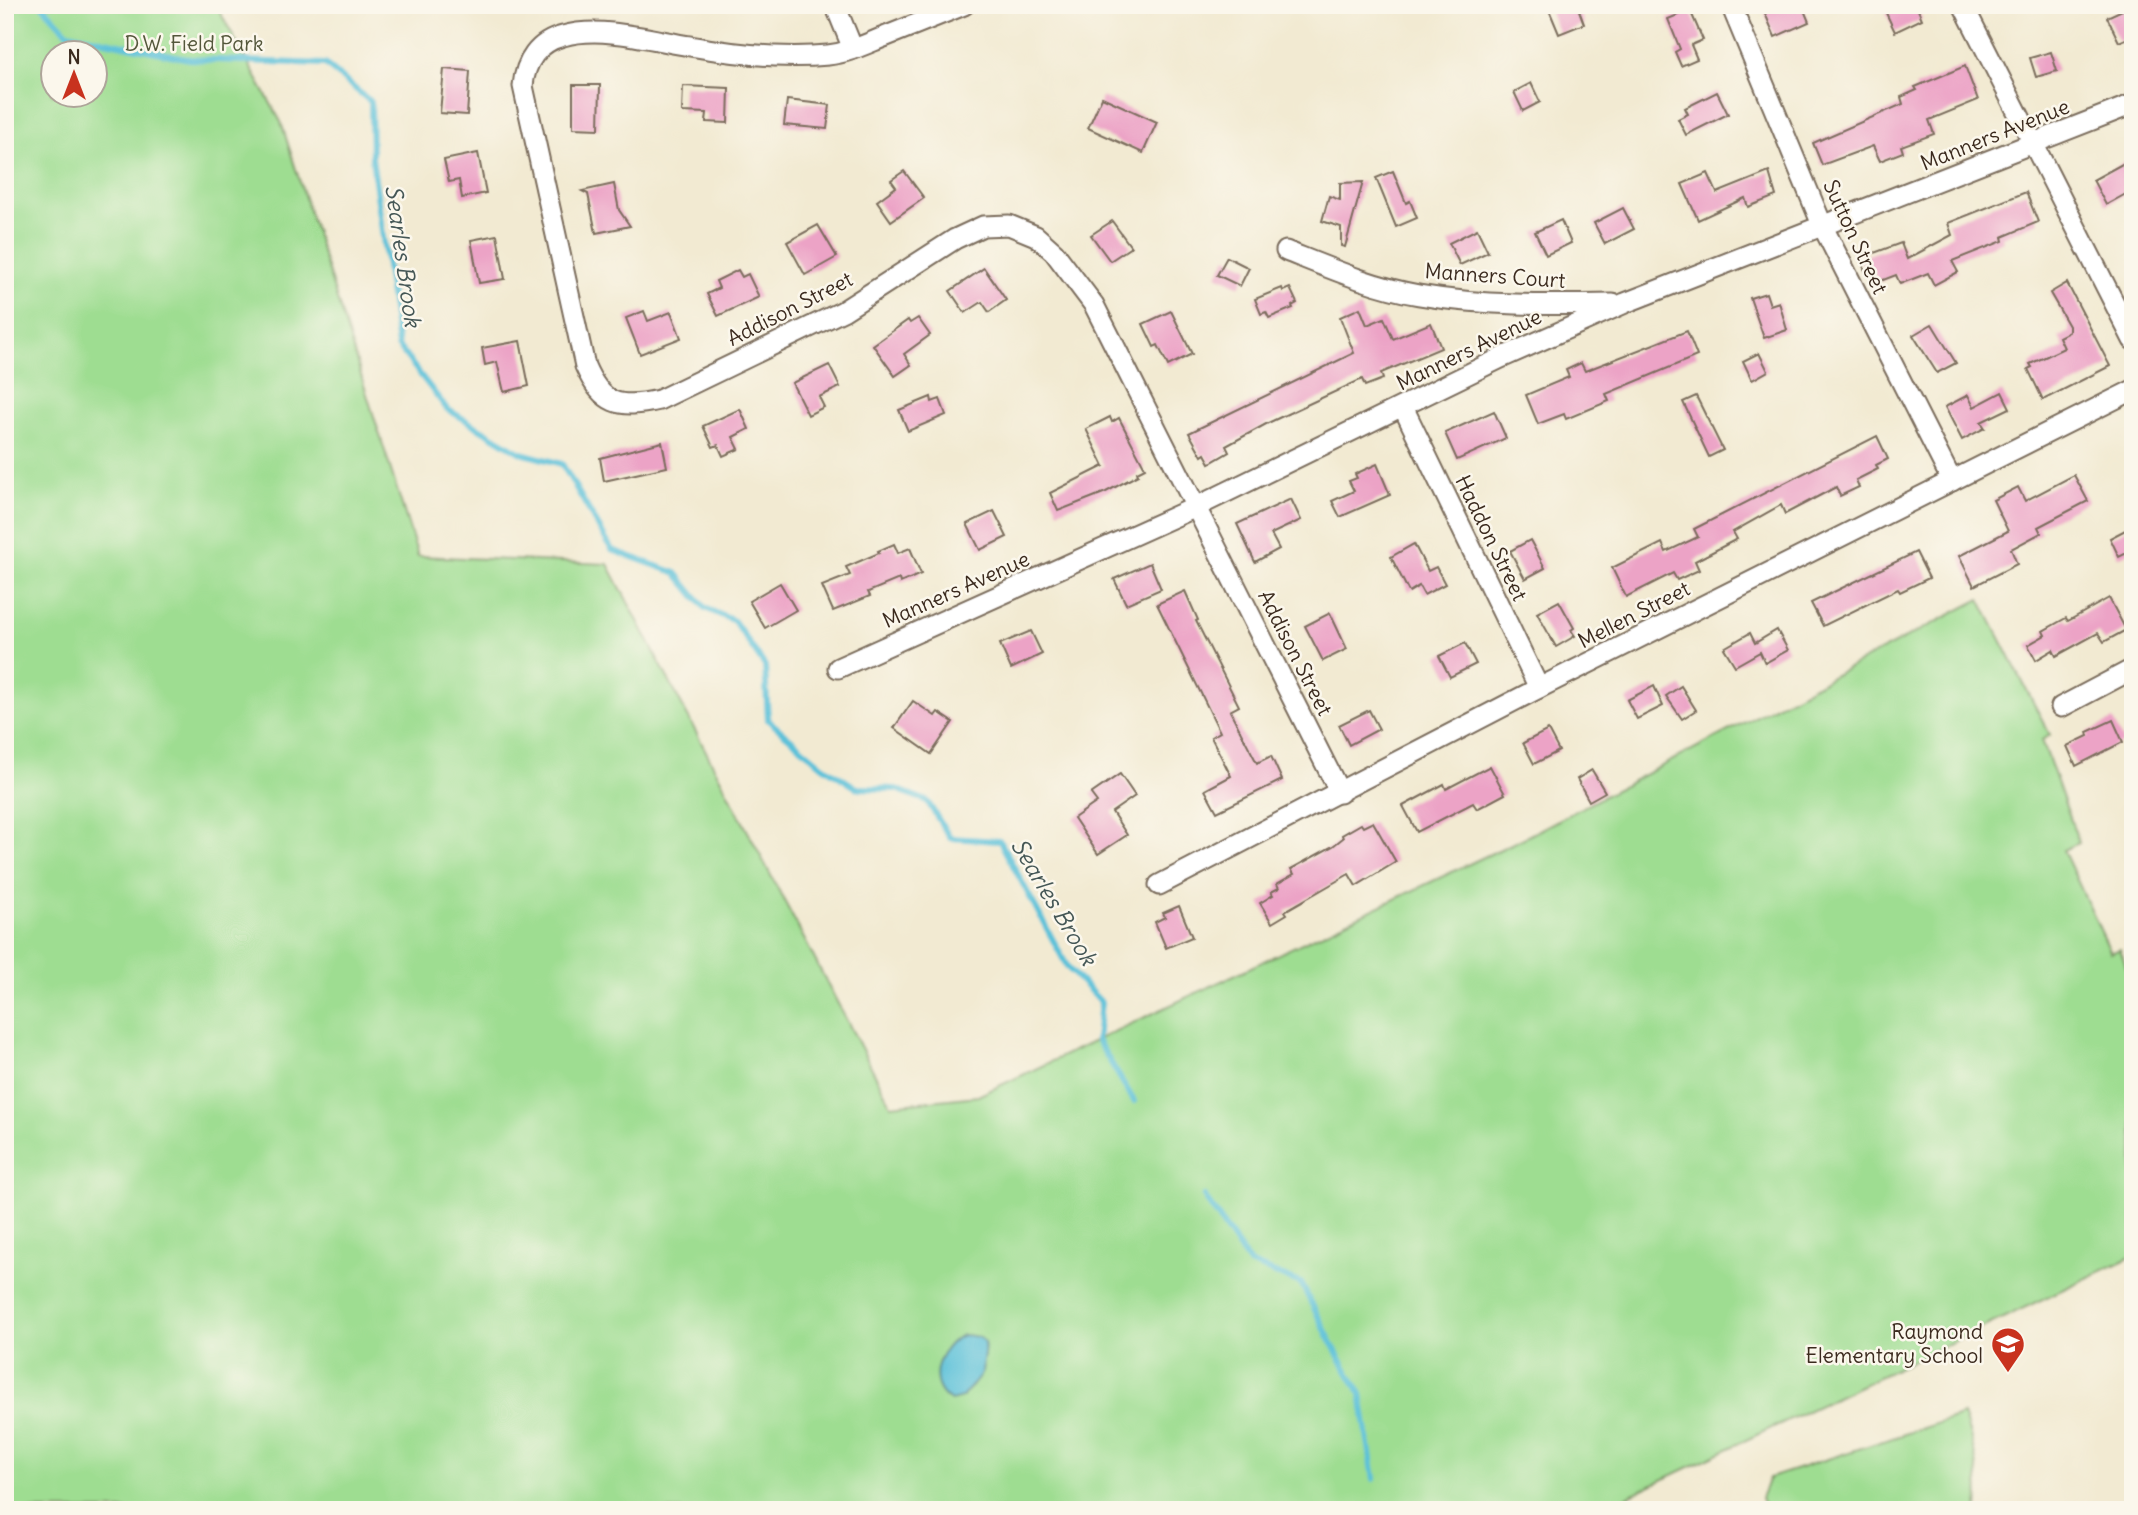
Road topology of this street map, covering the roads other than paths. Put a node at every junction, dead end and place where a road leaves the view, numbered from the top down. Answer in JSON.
{"nodes":[{"id":1,"x":835,"y":5,"type":"edge"},
{"id":2,"x":964,"y":5,"type":"edge"},
{"id":3,"x":1731,"y":5,"type":"edge"},
{"id":4,"x":1963,"y":5,"type":"edge"},
{"id":5,"x":853,"y":49,"type":"junction"},
{"id":6,"x":2133,"y":104,"type":"edge"},
{"id":7,"x":2033,"y":145,"type":"junction"},
{"id":8,"x":1823,"y":227,"type":"junction"},
{"id":9,"x":1286,"y":251,"type":"dead end"},
{"id":10,"x":1625,"y":303,"type":"junction"},
{"id":11,"x":2133,"y":340,"type":"edge"},
{"id":12,"x":2133,"y":390,"type":"edge"},
{"id":13,"x":1403,"y":407,"type":"junction"},
{"id":14,"x":1952,"y":481,"type":"junction"},
{"id":15,"x":1196,"y":507,"type":"junction"},
{"id":16,"x":838,"y":668,"type":"dead end"},
{"id":17,"x":2133,"y":669,"type":"edge"},
{"id":18,"x":1539,"y":688,"type":"junction"},
{"id":19,"x":2061,"y":707,"type":"dead end"},
{"id":20,"x":1340,"y":793,"type":"junction"},
{"id":21,"x":1159,"y":885,"type":"dead end"}],
"edges":[{"from":1,"to":5,"type":"street"},
{"from":2,"to":5,"type":"street"},
{"from":3,"to":8,"type":"street","name":"Sutton Street"},
{"from":4,"to":7,"type":"street"},
{"from":5,"to":15,"type":"street","name":"Addison Street"},
{"from":6,"to":7,"type":"street","name":"Manners Avenue"},
{"from":7,"to":8,"type":"street","name":"Manners Avenue"},
{"from":7,"to":11,"type":"street"},
{"from":8,"to":10,"type":"street","name":"Manners Avenue"},
{"from":8,"to":14,"type":"street","name":"Sutton Street"},
{"from":9,"to":10,"type":"street","name":"Manners Court"},
{"from":10,"to":13,"type":"street","name":"Manners Avenue"},
{"from":12,"to":14,"type":"street","name":"Mellen Street"},
{"from":13,"to":15,"type":"street","name":"Manners Avenue"},
{"from":13,"to":18,"type":"street","name":"Haddon Street"},
{"from":14,"to":18,"type":"street","name":"Mellen Street"},
{"from":15,"to":16,"type":"street","name":"Manners Avenue"},
{"from":15,"to":20,"type":"street","name":"Addison Street"},
{"from":17,"to":19,"type":"street"},
{"from":18,"to":20,"type":"street","name":"Mellen Street"},
{"from":20,"to":21,"type":"street","name":"Mellen Street"}]}
